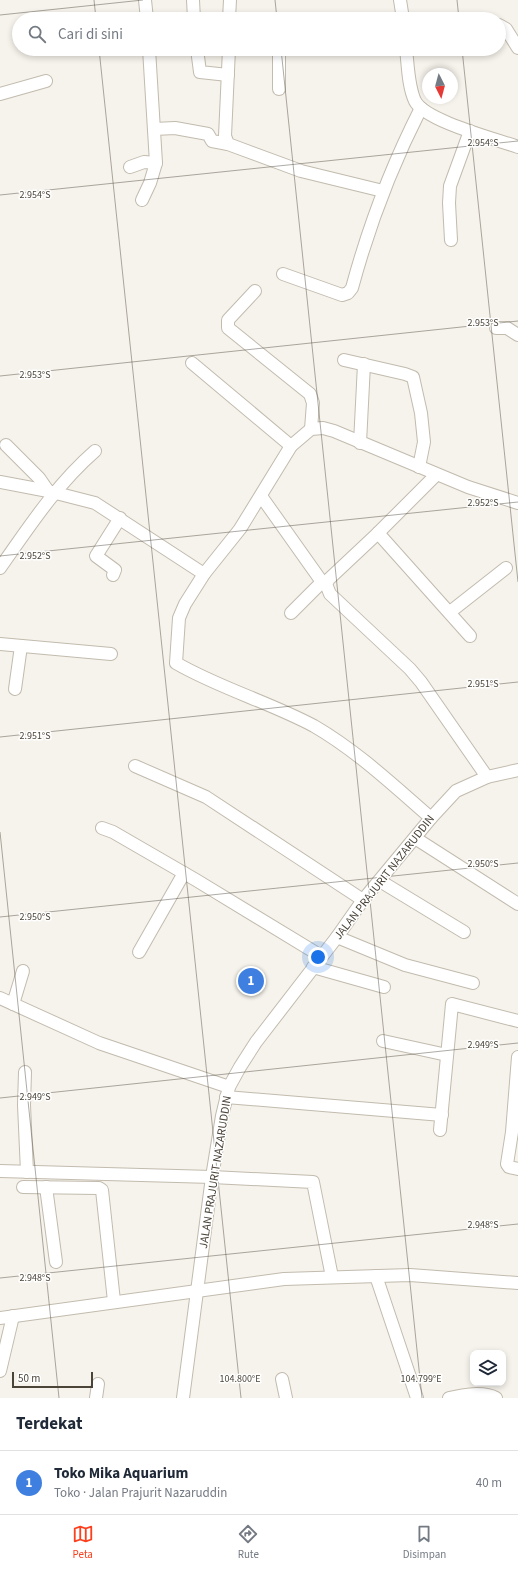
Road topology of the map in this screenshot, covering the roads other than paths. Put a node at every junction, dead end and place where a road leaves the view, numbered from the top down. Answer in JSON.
{"nodes":[{"id":1,"x":146,"y":0,"type":"edge"},
{"id":2,"x":193,"y":0,"type":"edge"},
{"id":3,"x":230,"y":0,"type":"edge"},
{"id":4,"x":400,"y":0,"type":"edge"},
{"id":5,"x":147,"y":12,"type":"edge"},
{"id":6,"x":194,"y":12,"type":"edge"},
{"id":7,"x":229,"y":12,"type":"edge"},
{"id":8,"x":402,"y":12,"type":"edge"},
{"id":9,"x":506,"y":29,"type":"edge"},
{"id":10,"x":518,"y":48,"type":"edge"},
{"id":11,"x":149,"y":56,"type":"edge"},
{"id":12,"x":198,"y":56,"type":"edge"},
{"id":13,"x":229,"y":56,"type":"edge"},
{"id":14,"x":279,"y":56,"type":"edge"},
{"id":15,"x":407,"y":56,"type":"edge"},
{"id":16,"x":228,"y":75,"type":"junction"},
{"id":17,"x":46,"y":81,"type":"dead end"},
{"id":18,"x":279,"y":89,"type":"dead end"},
{"id":19,"x":0,"y":94,"type":"edge"},
{"id":20,"x":421,"y":108,"type":"junction"},
{"id":21,"x":154,"y":129,"type":"junction"},
{"id":22,"x":470,"y":130,"type":"junction"},
{"id":23,"x":228,"y":144,"type":"junction"},
{"id":24,"x":518,"y":147,"type":"edge"},
{"id":25,"x":156,"y":163,"type":"junction"},
{"id":26,"x":130,"y":167,"type":"dead end"},
{"id":27,"x":383,"y":191,"type":"junction"},
{"id":28,"x":142,"y":200,"type":"dead end"},
{"id":29,"x":451,"y":240,"type":"dead end"},
{"id":30,"x":284,"y":274,"type":"dead end"},
{"id":31,"x":255,"y":291,"type":"dead end"},
{"id":32,"x":496,"y":328,"type":"dead end"},
{"id":33,"x":518,"y":334,"type":"edge"},
{"id":34,"x":344,"y":360,"type":"dead end"},
{"id":35,"x":192,"y":363,"type":"dead end"},
{"id":36,"x":364,"y":364,"type":"junction"},
{"id":37,"x":311,"y":429,"type":"junction"},
{"id":38,"x":360,"y":443,"type":"junction"},
{"id":39,"x":6,"y":445,"type":"dead end"},
{"id":40,"x":291,"y":446,"type":"junction"},
{"id":41,"x":95,"y":451,"type":"dead end"},
{"id":42,"x":419,"y":467,"type":"junction"},
{"id":43,"x":436,"y":475,"type":"junction"},
{"id":44,"x":0,"y":482,"type":"edge"},
{"id":45,"x":51,"y":492,"type":"junction"},
{"id":46,"x":261,"y":496,"type":"junction"},
{"id":47,"x":518,"y":503,"type":"edge"},
{"id":48,"x":120,"y":518,"type":"junction"},
{"id":49,"x":378,"y":533,"type":"junction"},
{"id":50,"x":0,"y":568,"type":"edge"},
{"id":51,"x":506,"y":568,"type":"dead end"},
{"id":52,"x":204,"y":574,"type":"junction"},
{"id":53,"x":113,"y":575,"type":"dead end"},
{"id":54,"x":324,"y":583,"type":"junction"},
{"id":55,"x":450,"y":612,"type":"junction"},
{"id":56,"x":291,"y":614,"type":"dead end"},
{"id":57,"x":470,"y":636,"type":"dead end"},
{"id":58,"x":0,"y":644,"type":"edge"},
{"id":59,"x":21,"y":646,"type":"junction"},
{"id":60,"x":111,"y":654,"type":"dead end"},
{"id":61,"x":15,"y":689,"type":"dead end"},
{"id":62,"x":135,"y":766,"type":"dead end"},
{"id":63,"x":518,"y":770,"type":"edge"},
{"id":64,"x":487,"y":777,"type":"junction"},
{"id":65,"x":431,"y":818,"type":"junction"},
{"id":66,"x":102,"y":828,"type":"dead end"},
{"id":67,"x":415,"y":838,"type":"junction"},
{"id":68,"x":184,"y":873,"type":"junction"},
{"id":69,"x":380,"y":881,"type":"junction"},
{"id":70,"x":364,"y":900,"type":"junction"},
{"id":71,"x":518,"y":904,"type":"edge"},
{"id":72,"x":464,"y":932,"type":"dead end"},
{"id":73,"x":337,"y":937,"type":"junction"},
{"id":74,"x":139,"y":952,"type":"dead end"},
{"id":75,"x":321,"y":956,"type":"junction"},
{"id":76,"x":313,"y":967,"type":"junction"},
{"id":77,"x":23,"y":971,"type":"dead end"},
{"id":78,"x":473,"y":983,"type":"dead end"},
{"id":79,"x":384,"y":987,"type":"dead end"},
{"id":80,"x":0,"y":998,"type":"edge"},
{"id":81,"x":13,"y":1004,"type":"junction"},
{"id":82,"x":518,"y":1021,"type":"edge"},
{"id":83,"x":383,"y":1041,"type":"dead end"},
{"id":84,"x":447,"y":1055,"type":"junction"},
{"id":85,"x":518,"y":1057,"type":"edge"},
{"id":86,"x":25,"y":1072,"type":"dead end"},
{"id":87,"x":228,"y":1092,"type":"junction"},
{"id":88,"x":517,"y":1097,"type":"edge"},
{"id":89,"x":442,"y":1115,"type":"junction"},
{"id":90,"x":440,"y":1130,"type":"dead end"},
{"id":91,"x":515,"y":1132,"type":"edge"},
{"id":92,"x":518,"y":1169,"type":"edge"},
{"id":93,"x":0,"y":1171,"type":"edge"},
{"id":94,"x":27,"y":1172,"type":"junction"},
{"id":95,"x":212,"y":1177,"type":"junction"},
{"id":96,"x":23,"y":1187,"type":"dead end"},
{"id":97,"x":46,"y":1187,"type":"junction"},
{"id":98,"x":56,"y":1262,"type":"dead end"},
{"id":99,"x":376,"y":1276,"type":"junction"},
{"id":100,"x":332,"y":1277,"type":"junction"},
{"id":101,"x":518,"y":1283,"type":"edge"},
{"id":102,"x":197,"y":1289,"type":"junction"},
{"id":103,"x":114,"y":1301,"type":"junction"},
{"id":104,"x":13,"y":1316,"type":"junction"},
{"id":105,"x":0,"y":1318,"type":"edge"},
{"id":106,"x":0,"y":1371,"type":"edge"},
{"id":107,"x":282,"y":1379,"type":"dead end"},
{"id":108,"x":98,"y":1384,"type":"dead end"},
{"id":109,"x":96,"y":1398,"type":"edge"},
{"id":110,"x":182,"y":1398,"type":"edge"},
{"id":111,"x":286,"y":1398,"type":"edge"},
{"id":112,"x":417,"y":1398,"type":"edge"},
{"id":113,"x":449,"y":1398,"type":"edge"},
{"id":114,"x":496,"y":1398,"type":"edge"}],
"edges":[{"from":1,"to":5,"type":"street"},
{"from":2,"to":6,"type":"street"},
{"from":3,"to":7,"type":"street"},
{"from":4,"to":8,"type":"street"},
{"from":9,"to":10,"type":"street"},
{"from":11,"to":21,"type":"street"},
{"from":12,"to":16,"type":"street"},
{"from":13,"to":16,"type":"street"},
{"from":14,"to":18,"type":"street"},
{"from":15,"to":20,"type":"street"},
{"from":16,"to":23,"type":"street"},
{"from":17,"to":19,"type":"street"},
{"from":20,"to":22,"type":"street"},
{"from":20,"to":27,"type":"street"},
{"from":21,"to":23,"type":"street"},
{"from":21,"to":25,"type":"street"},
{"from":22,"to":24,"type":"street"},
{"from":22,"to":29,"type":"street"},
{"from":23,"to":27,"type":"street"},
{"from":25,"to":26,"type":"street"},
{"from":25,"to":28,"type":"street"},
{"from":27,"to":30,"type":"street"},
{"from":31,"to":37,"type":"street"},
{"from":32,"to":33,"type":"street"},
{"from":34,"to":36,"type":"street"},
{"from":35,"to":40,"type":"street"},
{"from":36,"to":38,"type":"street"},
{"from":36,"to":42,"type":"street"},
{"from":37,"to":38,"type":"street"},
{"from":37,"to":40,"type":"street"},
{"from":38,"to":42,"type":"street"},
{"from":39,"to":45,"type":"street"},
{"from":40,"to":46,"type":"street"},
{"from":41,"to":45,"type":"street"},
{"from":42,"to":43,"type":"street"},
{"from":43,"to":47,"type":"street"},
{"from":43,"to":49,"type":"street"},
{"from":44,"to":45,"type":"street"},
{"from":45,"to":48,"type":"street"},
{"from":45,"to":50,"type":"street"},
{"from":46,"to":52,"type":"street"},
{"from":46,"to":54,"type":"street"},
{"from":48,"to":52,"type":"street"},
{"from":48,"to":53,"type":"street"},
{"from":49,"to":54,"type":"street"},
{"from":49,"to":55,"type":"street"},
{"from":51,"to":55,"type":"street"},
{"from":52,"to":65,"type":"street"},
{"from":54,"to":56,"type":"street"},
{"from":54,"to":64,"type":"street"},
{"from":55,"to":57,"type":"street"},
{"from":58,"to":59,"type":"street"},
{"from":59,"to":60,"type":"street"},
{"from":59,"to":61,"type":"street"},
{"from":62,"to":70,"type":"street"},
{"from":63,"to":64,"type":"street","name":"JALAN PRAJURIT NAZARUDDIN"},
{"from":64,"to":65,"type":"street","name":"JALAN PRAJURIT NAZARUDDIN"},
{"from":65,"to":67,"type":"street","name":"JALAN PRAJURIT NAZARUDDIN"},
{"from":66,"to":68,"type":"street"},
{"from":67,"to":69,"type":"street","name":"JALAN PRAJURIT NAZARUDDIN"},
{"from":67,"to":71,"type":"street"},
{"from":68,"to":74,"type":"street"},
{"from":68,"to":75,"type":"street"},
{"from":69,"to":70,"type":"street","name":"JALAN PRAJURIT NAZARUDDIN"},
{"from":69,"to":72,"type":"street"},
{"from":70,"to":73,"type":"street","name":"JALAN PRAJURIT NAZARUDDIN"},
{"from":73,"to":75,"type":"street","name":"JALAN PRAJURIT NAZARUDDIN"},
{"from":73,"to":78,"type":"street"},
{"from":75,"to":76,"type":"street","name":"JALAN PRAJURIT NAZARUDDIN"},
{"from":76,"to":79,"type":"street"},
{"from":76,"to":87,"type":"street","name":"JALAN PRAJURIT NAZARUDDIN"},
{"from":77,"to":81,"type":"street"},
{"from":80,"to":81,"type":"street"},
{"from":81,"to":87,"type":"street"},
{"from":82,"to":84,"type":"street"},
{"from":83,"to":84,"type":"street"},
{"from":84,"to":89,"type":"street"},
{"from":85,"to":88,"type":"street"},
{"from":86,"to":94,"type":"street"},
{"from":87,"to":89,"type":"street"},
{"from":87,"to":95,"type":"street","name":"JALAN PRAJURIT NAZARUDDIN"},
{"from":88,"to":91,"type":"street"},
{"from":89,"to":90,"type":"street"},
{"from":91,"to":92,"type":"street"},
{"from":93,"to":94,"type":"street"},
{"from":94,"to":95,"type":"street"},
{"from":95,"to":100,"type":"street"},
{"from":95,"to":102,"type":"street","name":"JALAN PRAJURIT NAZARUDDIN"},
{"from":96,"to":97,"type":"street"},
{"from":97,"to":98,"type":"street"},
{"from":97,"to":103,"type":"street"},
{"from":99,"to":100,"type":"street"},
{"from":99,"to":101,"type":"street"},
{"from":99,"to":112,"type":"street"},
{"from":100,"to":102,"type":"street"},
{"from":102,"to":103,"type":"street"},
{"from":102,"to":110,"type":"street","name":"JALAN PRAJURIT NAZARUDDIN"},
{"from":103,"to":104,"type":"street"},
{"from":104,"to":105,"type":"street"},
{"from":104,"to":106,"type":"street"},
{"from":107,"to":111,"type":"street"},
{"from":108,"to":109,"type":"street"},
{"from":113,"to":114,"type":"street"}]}
